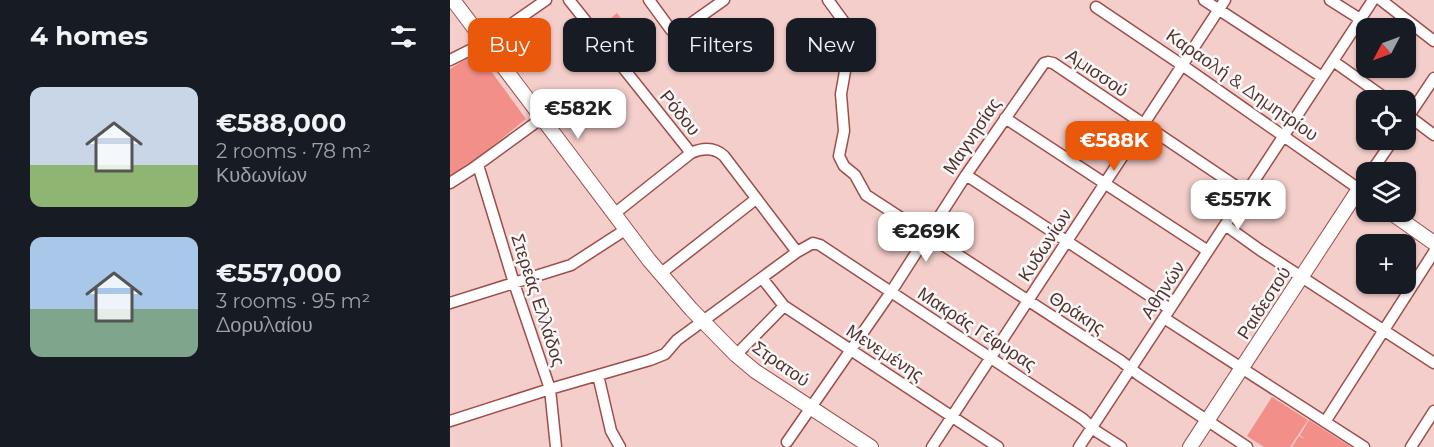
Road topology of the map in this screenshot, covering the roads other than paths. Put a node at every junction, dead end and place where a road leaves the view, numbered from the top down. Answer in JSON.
{"nodes":[{"id":1,"x":453,"y":0,"type":"edge"},
{"id":2,"x":546,"y":0,"type":"edge"},
{"id":3,"x":569,"y":0,"type":"edge"},
{"id":4,"x":648,"y":0,"type":"edge"},
{"id":5,"x":724,"y":0,"type":"edge"},
{"id":6,"x":828,"y":0,"type":"edge"},
{"id":7,"x":1204,"y":0,"type":"edge"},
{"id":8,"x":1330,"y":0,"type":"edge"},
{"id":9,"x":1373,"y":0,"type":"edge"},
{"id":10,"x":1381,"y":0,"type":"edge"},
{"id":11,"x":1222,"y":5,"type":"edge"},
{"id":12,"x":1096,"y":7,"type":"dead end"},
{"id":13,"x":520,"y":18,"type":"edge"},
{"id":14,"x":1358,"y":18,"type":"edge"},
{"id":15,"x":1361,"y":18,"type":"edge"},
{"id":16,"x":468,"y":21,"type":"edge"},
{"id":17,"x":1356,"y":25,"type":"edge"},
{"id":18,"x":1434,"y":41,"type":"edge"},
{"id":19,"x":468,"y":51,"type":"edge"},
{"id":20,"x":450,"y":60,"type":"edge"},
{"id":21,"x":1333,"y":61,"type":"junction"},
{"id":22,"x":1048,"y":62,"type":"joint"},
{"id":23,"x":1182,"y":65,"type":"junction"},
{"id":24,"x":506,"y":72,"type":"edge"},
{"id":25,"x":1322,"y":77,"type":"junction"},
{"id":26,"x":1434,"y":78,"type":"edge"},
{"id":27,"x":1374,"y":90,"type":"edge"},
{"id":28,"x":1416,"y":103,"type":"edge"},
{"id":29,"x":542,"y":118,"type":"junction"},
{"id":30,"x":1005,"y":118,"type":"junction"},
{"id":31,"x":1416,"y":123,"type":"edge"},
{"id":32,"x":1144,"y":124,"type":"junction"},
{"id":33,"x":1284,"y":135,"type":"junction"},
{"id":34,"x":1434,"y":135,"type":"edge"},
{"id":35,"x":691,"y":153,"type":"junction"},
{"id":36,"x":478,"y":165,"type":"junction"},
{"id":37,"x":966,"y":175,"type":"junction"},
{"id":38,"x":1356,"y":182,"type":"edge"},
{"id":39,"x":450,"y":183,"type":"edge"},
{"id":40,"x":1105,"y":183,"type":"junction"},
{"id":41,"x":1246,"y":193,"type":"junction"},
{"id":42,"x":756,"y":199,"type":"junction"},
{"id":43,"x":1356,"y":199,"type":"edge"},
{"id":44,"x":614,"y":214,"type":"junction"},
{"id":45,"x":1404,"y":222,"type":"edge"},
{"id":46,"x":1225,"y":225,"type":"junction"},
{"id":47,"x":625,"y":230,"type":"junction"},
{"id":48,"x":927,"y":235,"type":"junction"},
{"id":49,"x":1067,"y":242,"type":"junction"},
{"id":50,"x":1434,"y":243,"type":"edge"},
{"id":51,"x":1208,"y":251,"type":"junction"},
{"id":52,"x":797,"y":252,"type":"junction"},
{"id":53,"x":1434,"y":252,"type":"edge"},
{"id":54,"x":660,"y":274,"type":"junction"},
{"id":55,"x":762,"y":278,"type":"junction"},
{"id":56,"x":1302,"y":278,"type":"junction"},
{"id":57,"x":514,"y":283,"type":"junction"},
{"id":58,"x":891,"y":292,"type":"junction"},
{"id":59,"x":1028,"y":301,"type":"junction"},
{"id":60,"x":450,"y":303,"type":"edge"},
{"id":61,"x":784,"y":306,"type":"junction"},
{"id":62,"x":1167,"y":313,"type":"junction"},
{"id":63,"x":703,"y":322,"type":"junction"},
{"id":64,"x":1383,"y":330,"type":"junction"},
{"id":65,"x":851,"y":350,"type":"junction"},
{"id":66,"x":736,"y":355,"type":"junction"},
{"id":67,"x":991,"y":358,"type":"junction"},
{"id":68,"x":1434,"y":363,"type":"edge"},
{"id":69,"x":1131,"y":368,"type":"junction"},
{"id":70,"x":1242,"y":369,"type":"junction"},
{"id":71,"x":598,"y":375,"type":"junction"},
{"id":72,"x":550,"y":388,"type":"junction"},
{"id":73,"x":811,"y":408,"type":"junction"},
{"id":74,"x":1434,"y":411,"type":"edge"},
{"id":75,"x":952,"y":417,"type":"junction"},
{"id":76,"x":450,"y":421,"type":"edge"},
{"id":77,"x":1208,"y":421,"type":"junction"},
{"id":78,"x":1325,"y":422,"type":"junction"},
{"id":79,"x":1092,"y":427,"type":"junction"},
{"id":80,"x":787,"y":442,"type":"dead end"},
{"id":81,"x":556,"y":447,"type":"edge"},
{"id":82,"x":620,"y":447,"type":"edge"},
{"id":83,"x":871,"y":447,"type":"edge"},
{"id":84,"x":932,"y":447,"type":"edge"},
{"id":85,"x":998,"y":447,"type":"edge"},
{"id":86,"x":1079,"y":447,"type":"edge"},
{"id":87,"x":1121,"y":447,"type":"edge"},
{"id":88,"x":1190,"y":447,"type":"edge"},
{"id":89,"x":1247,"y":447,"type":"edge"},
{"id":90,"x":1364,"y":447,"type":"edge"},
{"id":91,"x":1411,"y":447,"type":"edge"}],
"edges":[{"from":1,"to":16,"type":"street","name":"Στρατού"},
{"from":2,"to":13,"type":"street"},
{"from":3,"to":35,"type":"street","name":"Ρόδου"},
{"from":4,"to":5,"type":"street"},
{"from":6,"to":48,"type":"street","name":"Θράκης"},
{"from":7,"to":11,"type":"street"},
{"from":8,"to":14,"type":"street"},
{"from":9,"to":15,"type":"street","name":"Αθηνών"},
{"from":10,"to":18,"type":"street"},
{"from":11,"to":23,"type":"street","name":"Κυδωνίων"},
{"from":11,"to":25,"type":"street"},
{"from":12,"to":23,"type":"street","name":"Καραολή & Δημητρίου"},
{"from":17,"to":21,"type":"street","name":"Αθηνών"},
{"from":19,"to":20,"type":"street"},
{"from":21,"to":25,"type":"street","name":"Αθηνών"},
{"from":21,"to":27,"type":"street"},
{"from":22,"to":30,"type":"street","name":"Μαγνησίας"},
{"from":22,"to":32,"type":"street","name":"Αμισσού"},
{"from":23,"to":32,"type":"street","name":"Κυδωνίων"},
{"from":23,"to":33,"type":"street","name":"Καραολή & Δημητρίου"},
{"from":24,"to":29,"type":"street","name":"Στρατού"},
{"from":25,"to":33,"type":"street","name":"Αθηνών"},
{"from":26,"to":28,"type":"street"},
{"from":29,"to":36,"type":"street"},
{"from":29,"to":44,"type":"street","name":"Στρατού"},
{"from":30,"to":37,"type":"street","name":"Μαγνησίας"},
{"from":30,"to":40,"type":"street"},
{"from":31,"to":34,"type":"street"},
{"from":32,"to":40,"type":"street","name":"Κυδωνίων"},
{"from":32,"to":41,"type":"street","name":"Αμισσού"},
{"from":33,"to":38,"type":"street","name":"Καραολή & Δημητρίου"},
{"from":33,"to":41,"type":"street","name":"Αθηνών"},
{"from":35,"to":42,"type":"street","name":"Ρόδου"},
{"from":35,"to":44,"type":"street"},
{"from":36,"to":39,"type":"street"},
{"from":36,"to":57,"type":"street","name":"Στερεάς Ελλάδος"},
{"from":37,"to":48,"type":"street","name":"Μαγνησίας"},
{"from":37,"to":49,"type":"street"},
{"from":40,"to":49,"type":"street","name":"Κυδωνίων"},
{"from":40,"to":51,"type":"street"},
{"from":41,"to":46,"type":"street","name":"Αθηνών"},
{"from":42,"to":52,"type":"street","name":"Ρόδου"},
{"from":42,"to":54,"type":"street"},
{"from":43,"to":56,"type":"street","name":"Ραιδεστού"},
{"from":44,"to":47,"type":"street","name":"Στρατού"},
{"from":45,"to":50,"type":"street"},
{"from":46,"to":51,"type":"street","name":"Αθηνών"},
{"from":46,"to":56,"type":"street"},
{"from":47,"to":54,"type":"street","name":"Στρατού"},
{"from":47,"to":57,"type":"street"},
{"from":48,"to":58,"type":"street","name":"Μαγνησίας"},
{"from":48,"to":59,"type":"street","name":"Θράκης"},
{"from":49,"to":59,"type":"street","name":"Κυδωνίων"},
{"from":49,"to":62,"type":"street"},
{"from":51,"to":62,"type":"street","name":"Αθηνών"},
{"from":52,"to":55,"type":"street"},
{"from":52,"to":58,"type":"street","name":"Μακράς Γέφυρας"},
{"from":53,"to":64,"type":"street"},
{"from":54,"to":63,"type":"street","name":"Στρατού"},
{"from":55,"to":61,"type":"street","name":"Μενεμένης"},
{"from":55,"to":63,"type":"street"},
{"from":56,"to":64,"type":"street"},
{"from":56,"to":70,"type":"street","name":"Ραιδεστού"},
{"from":57,"to":60,"type":"street"},
{"from":57,"to":72,"type":"street","name":"Στερεάς Ελλάδος"},
{"from":58,"to":65,"type":"street","name":"Μαγνησίας"},
{"from":58,"to":67,"type":"street","name":"Μακράς Γέφυρας"},
{"from":59,"to":67,"type":"street","name":"Κυδωνίων"},
{"from":59,"to":69,"type":"street","name":"Θράκης"},
{"from":61,"to":65,"type":"street","name":"Μενεμένης"},
{"from":61,"to":66,"type":"street"},
{"from":62,"to":69,"type":"street","name":"Αθηνών"},
{"from":62,"to":70,"type":"street"},
{"from":63,"to":66,"type":"street","name":"Στρατού"},
{"from":63,"to":71,"type":"street"},
{"from":64,"to":68,"type":"street"},
{"from":64,"to":78,"type":"street"},
{"from":65,"to":73,"type":"street","name":"Μαγνησίας"},
{"from":65,"to":75,"type":"street","name":"Μενεμένης"},
{"from":66,"to":73,"type":"street","name":"Στρατού"},
{"from":67,"to":75,"type":"street","name":"Κυδωνίων"},
{"from":67,"to":79,"type":"street","name":"Μακράς Γέφυρας"},
{"from":69,"to":77,"type":"street","name":"Θράκης"},
{"from":69,"to":79,"type":"street","name":"Αθηνών"},
{"from":70,"to":77,"type":"street","name":"Ραιδεστού"},
{"from":70,"to":78,"type":"street"},
{"from":71,"to":72,"type":"street"},
{"from":71,"to":82,"type":"street"},
{"from":72,"to":76,"type":"street"},
{"from":72,"to":81,"type":"street","name":"Στερεάς Ελλάδος"},
{"from":73,"to":80,"type":"street","name":"Μαγνησίας"},
{"from":73,"to":83,"type":"street","name":"Στρατού"},
{"from":74,"to":91,"type":"street"},
{"from":75,"to":84,"type":"street","name":"Κυδωνίων"},
{"from":75,"to":85,"type":"street","name":"Μενεμένης"},
{"from":77,"to":88,"type":"street","name":"Ραιδεστού"},
{"from":77,"to":89,"type":"street","name":"Θράκης"},
{"from":78,"to":90,"type":"street"},
{"from":79,"to":86,"type":"street","name":"Αθηνών"},
{"from":79,"to":87,"type":"street","name":"Μακράς Γέφυρας"}]}
